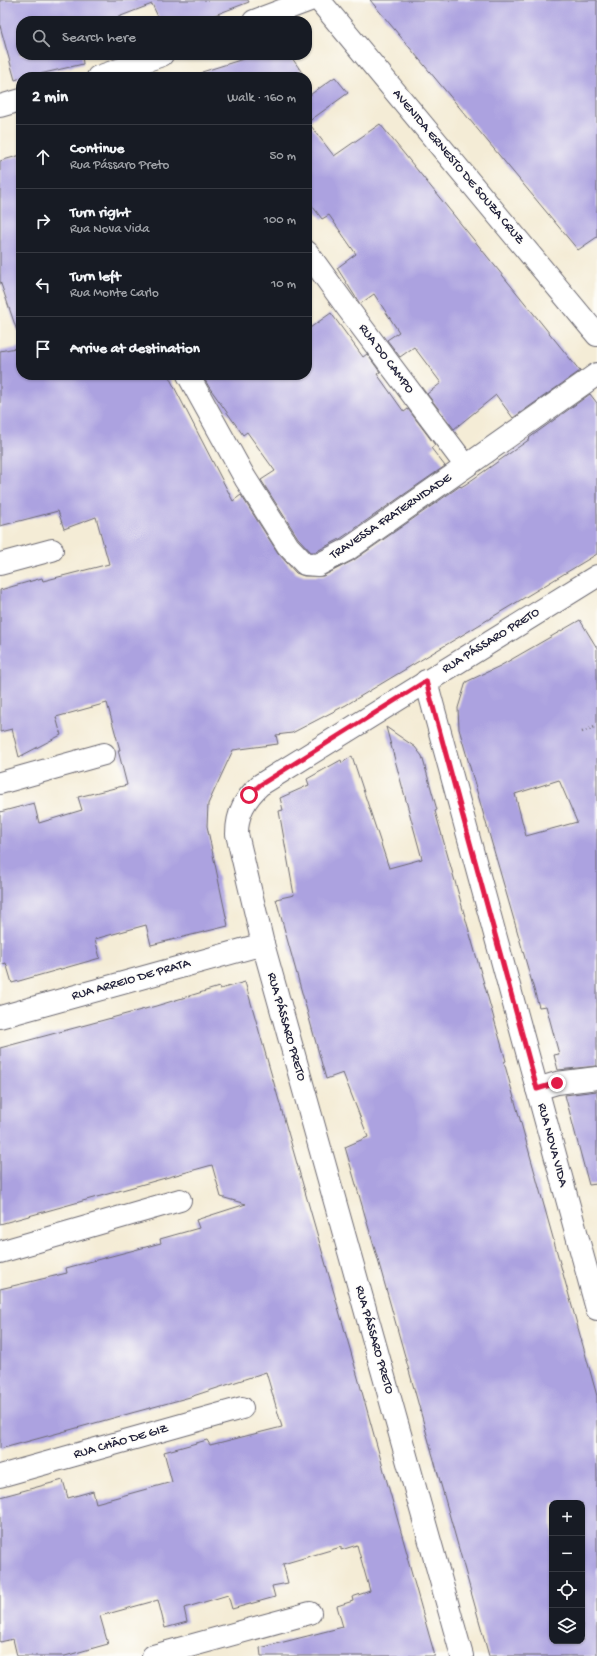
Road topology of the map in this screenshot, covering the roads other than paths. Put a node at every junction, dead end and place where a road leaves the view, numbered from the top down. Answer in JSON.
{"nodes":[{"id":1,"x":310,"y":0,"type":"edge"},
{"id":2,"x":319,"y":0,"type":"edge"},
{"id":3,"x":267,"y":16,"type":"edge"},
{"id":4,"x":147,"y":60,"type":"edge"},
{"id":5,"x":113,"y":72,"type":"edge"},
{"id":6,"x":16,"y":101,"type":"edge"},
{"id":7,"x":0,"y":106,"type":"edge"},
{"id":8,"x":312,"y":259,"type":"edge"},
{"id":9,"x":597,"y":335,"type":"edge"},
{"id":10,"x":597,"y":374,"type":"edge"},
{"id":11,"x":191,"y":380,"type":"edge"},
{"id":12,"x":466,"y":466,"type":"junction"},
{"id":13,"x":52,"y":550,"type":"dead end"},
{"id":14,"x":0,"y":564,"type":"edge"},
{"id":15,"x":597,"y":576,"type":"edge"},
{"id":16,"x":426,"y":681,"type":"junction"},
{"id":17,"x":104,"y":754,"type":"dead end"},
{"id":18,"x":0,"y":783,"type":"edge"},
{"id":19,"x":263,"y":944,"type":"junction"},
{"id":20,"x":0,"y":1017,"type":"edge"},
{"id":21,"x":597,"y":1078,"type":"edge"},
{"id":22,"x":537,"y":1089,"type":"junction"},
{"id":23,"x":180,"y":1200,"type":"dead end"},
{"id":24,"x":0,"y":1252,"type":"edge"},
{"id":25,"x":597,"y":1309,"type":"edge"},
{"id":26,"x":242,"y":1408,"type":"dead end"},
{"id":27,"x":0,"y":1476,"type":"edge"},
{"id":28,"x":310,"y":1613,"type":"dead end"},
{"id":29,"x":153,"y":1656,"type":"edge"},
{"id":30,"x":462,"y":1656,"type":"edge"}],
"edges":[{"from":1,"to":3,"type":"street"},
{"from":2,"to":9,"type":"street","name":"AVENIDA ERNESTO DE SOUZA CRUZ"},
{"from":4,"to":5,"type":"street"},
{"from":6,"to":7,"type":"street"},
{"from":8,"to":12,"type":"street","name":"RUA DO CAMPO"},
{"from":10,"to":12,"type":"street","name":"TRAVESSA FRATERNIDADE"},
{"from":11,"to":12,"type":"street","name":"TRAVESSA FRATERNIDADE"},
{"from":13,"to":14,"type":"street"},
{"from":15,"to":16,"type":"street","name":"RUA PÁSSARO PRETO"},
{"from":16,"to":19,"type":"street","name":"RUA PÁSSARO PRETO"},
{"from":16,"to":22,"type":"street","name":"RUA NOVA VIDA"},
{"from":17,"to":18,"type":"street"},
{"from":19,"to":20,"type":"street","name":"RUA ARREIO DE PRATA"},
{"from":19,"to":30,"type":"street","name":"RUA PÁSSARO PRETO"},
{"from":21,"to":22,"type":"street"},
{"from":22,"to":25,"type":"street","name":"RUA NOVA VIDA"},
{"from":23,"to":24,"type":"street"},
{"from":26,"to":27,"type":"street","name":"RUA CHÃO DE GIZ"},
{"from":28,"to":29,"type":"street"}]}
